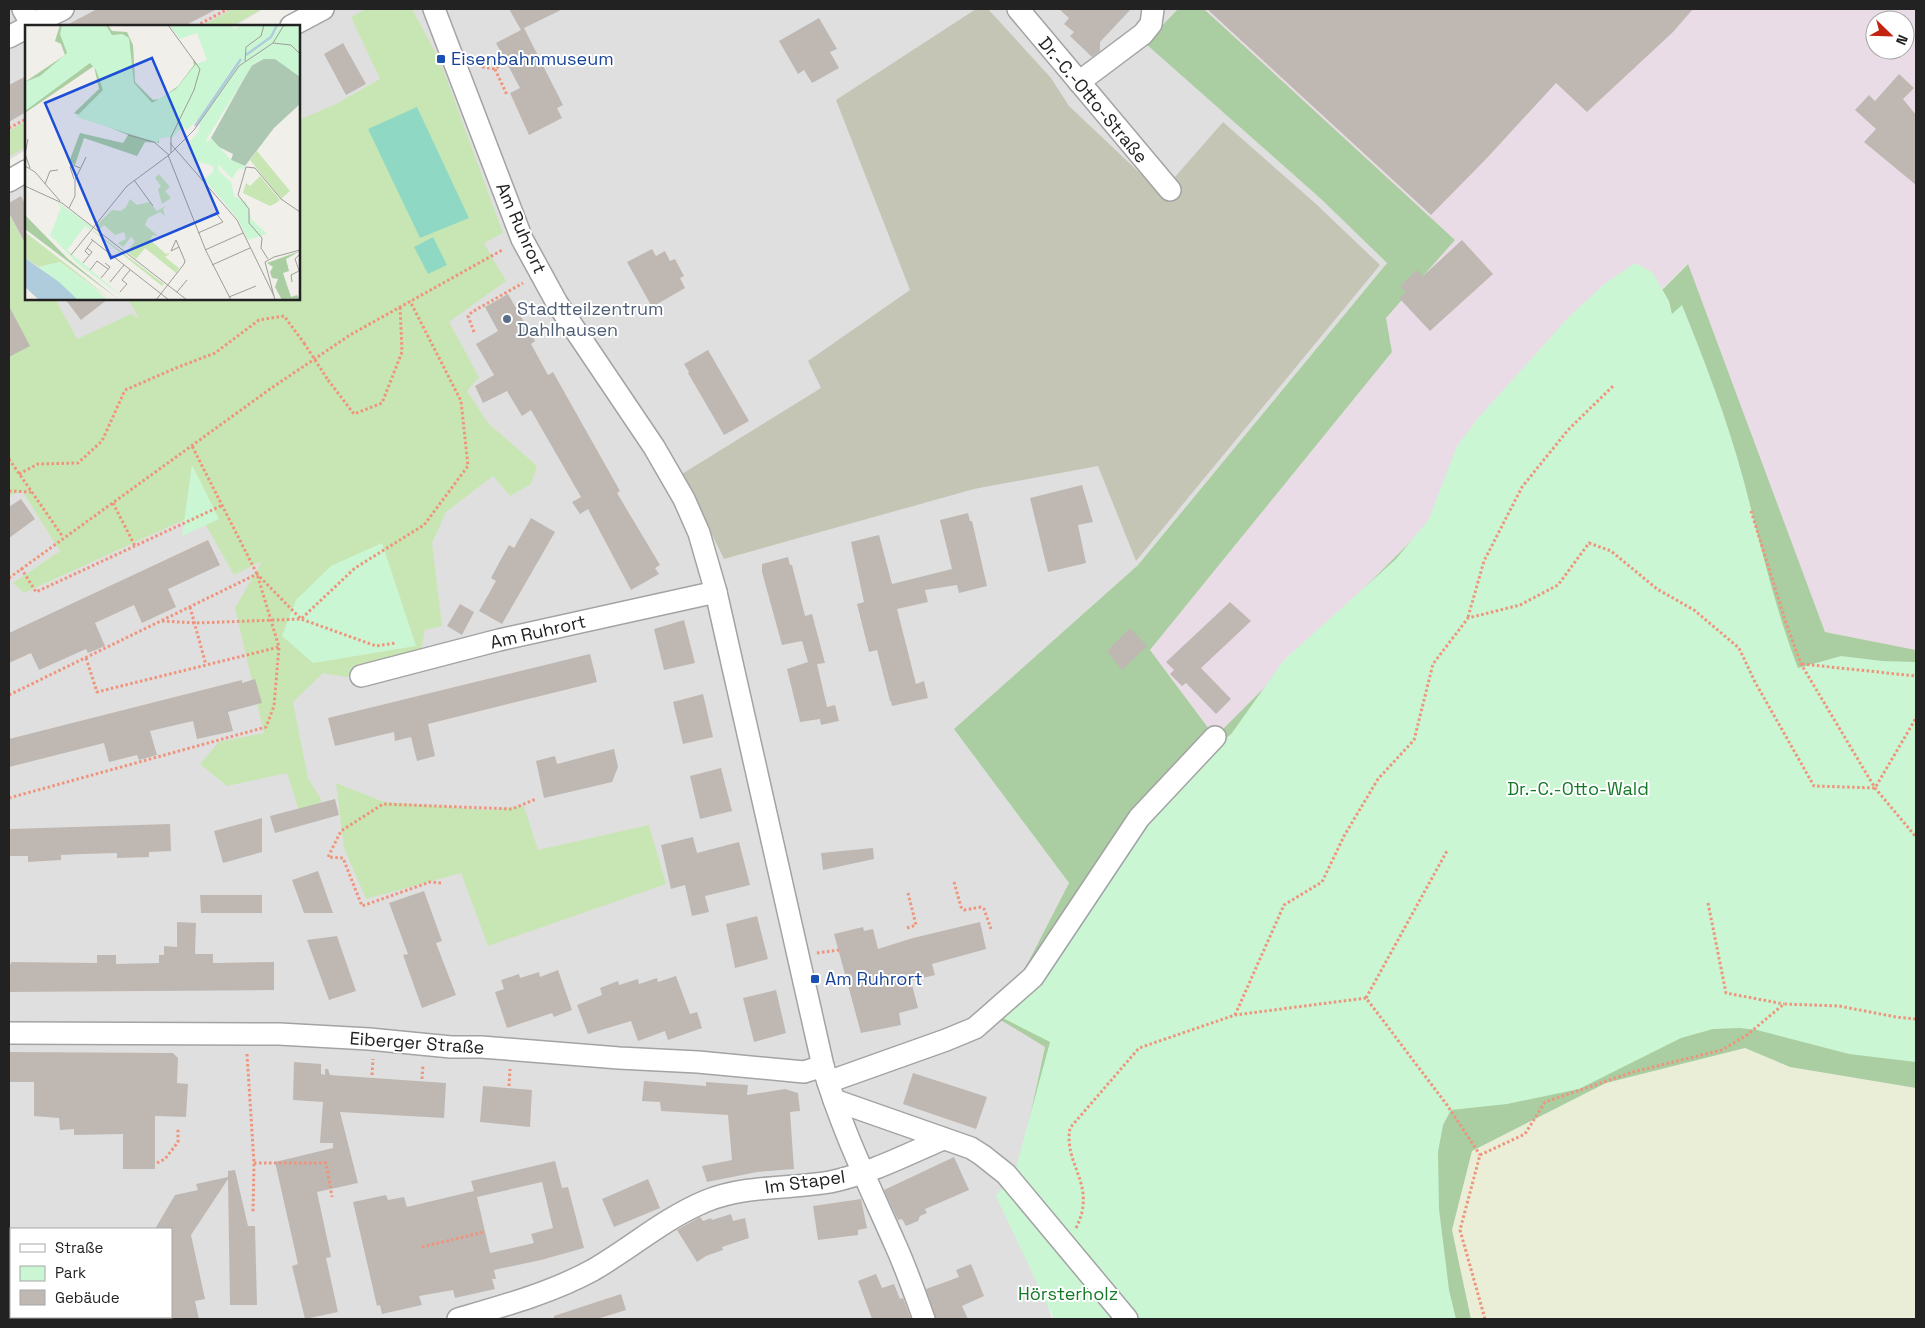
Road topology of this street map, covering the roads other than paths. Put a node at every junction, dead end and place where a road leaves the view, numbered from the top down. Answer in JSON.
{"nodes":[{"id":1,"x":63,"y":9,"type":"edge"},
{"id":2,"x":323,"y":9,"type":"edge"},
{"id":3,"x":434,"y":9,"type":"edge"},
{"id":4,"x":1018,"y":9,"type":"edge"},
{"id":5,"x":1152,"y":9,"type":"edge"},
{"id":6,"x":27,"y":22,"type":"edge"},
{"id":7,"x":293,"y":25,"type":"edge"},
{"id":8,"x":9,"y":38,"type":"edge"},
{"id":9,"x":1079,"y":82,"type":"junction"},
{"id":10,"x":25,"y":172,"type":"edge"},
{"id":11,"x":9,"y":181,"type":"edge"},
{"id":12,"x":1170,"y":190,"type":"dead end"},
{"id":13,"x":716,"y":592,"type":"junction"},
{"id":14,"x":361,"y":676,"type":"dead end"},
{"id":15,"x":1215,"y":737,"type":"dead end"},
{"id":16,"x":9,"y":1033,"type":"edge"},
{"id":17,"x":828,"y":1083,"type":"junction"},
{"id":18,"x":943,"y":1139,"type":"junction"},
{"id":19,"x":862,"y":1173,"type":"junction"},
{"id":20,"x":458,"y":1319,"type":"edge"},
{"id":21,"x":924,"y":1319,"type":"edge"},
{"id":22,"x":1127,"y":1319,"type":"edge"}],
"edges":[{"from":1,"to":6,"type":"street"},
{"from":2,"to":7,"type":"street"},
{"from":3,"to":13,"type":"street","name":"Am Ruhrort"},
{"from":4,"to":9,"type":"street","name":"Dr.-C.-Otto-Straße"},
{"from":5,"to":9,"type":"street"},
{"from":6,"to":8,"type":"street"},
{"from":9,"to":12,"type":"street","name":"Dr.-C.-Otto-Straße"},
{"from":10,"to":11,"type":"street"},
{"from":13,"to":14,"type":"street","name":"Am Ruhrort"},
{"from":13,"to":17,"type":"street","name":"Am Ruhrort"},
{"from":15,"to":17,"type":"street","name":"Eiberger Straße"},
{"from":16,"to":17,"type":"street","name":"Eiberger Straße"},
{"from":17,"to":18,"type":"street"},
{"from":17,"to":19,"type":"street","name":"Am Ruhrort"},
{"from":18,"to":19,"type":"street","name":"Im Stapel"},
{"from":18,"to":22,"type":"street"},
{"from":19,"to":20,"type":"street","name":"Im Stapel"},
{"from":19,"to":21,"type":"street","name":"Am Ruhrort"}]}
